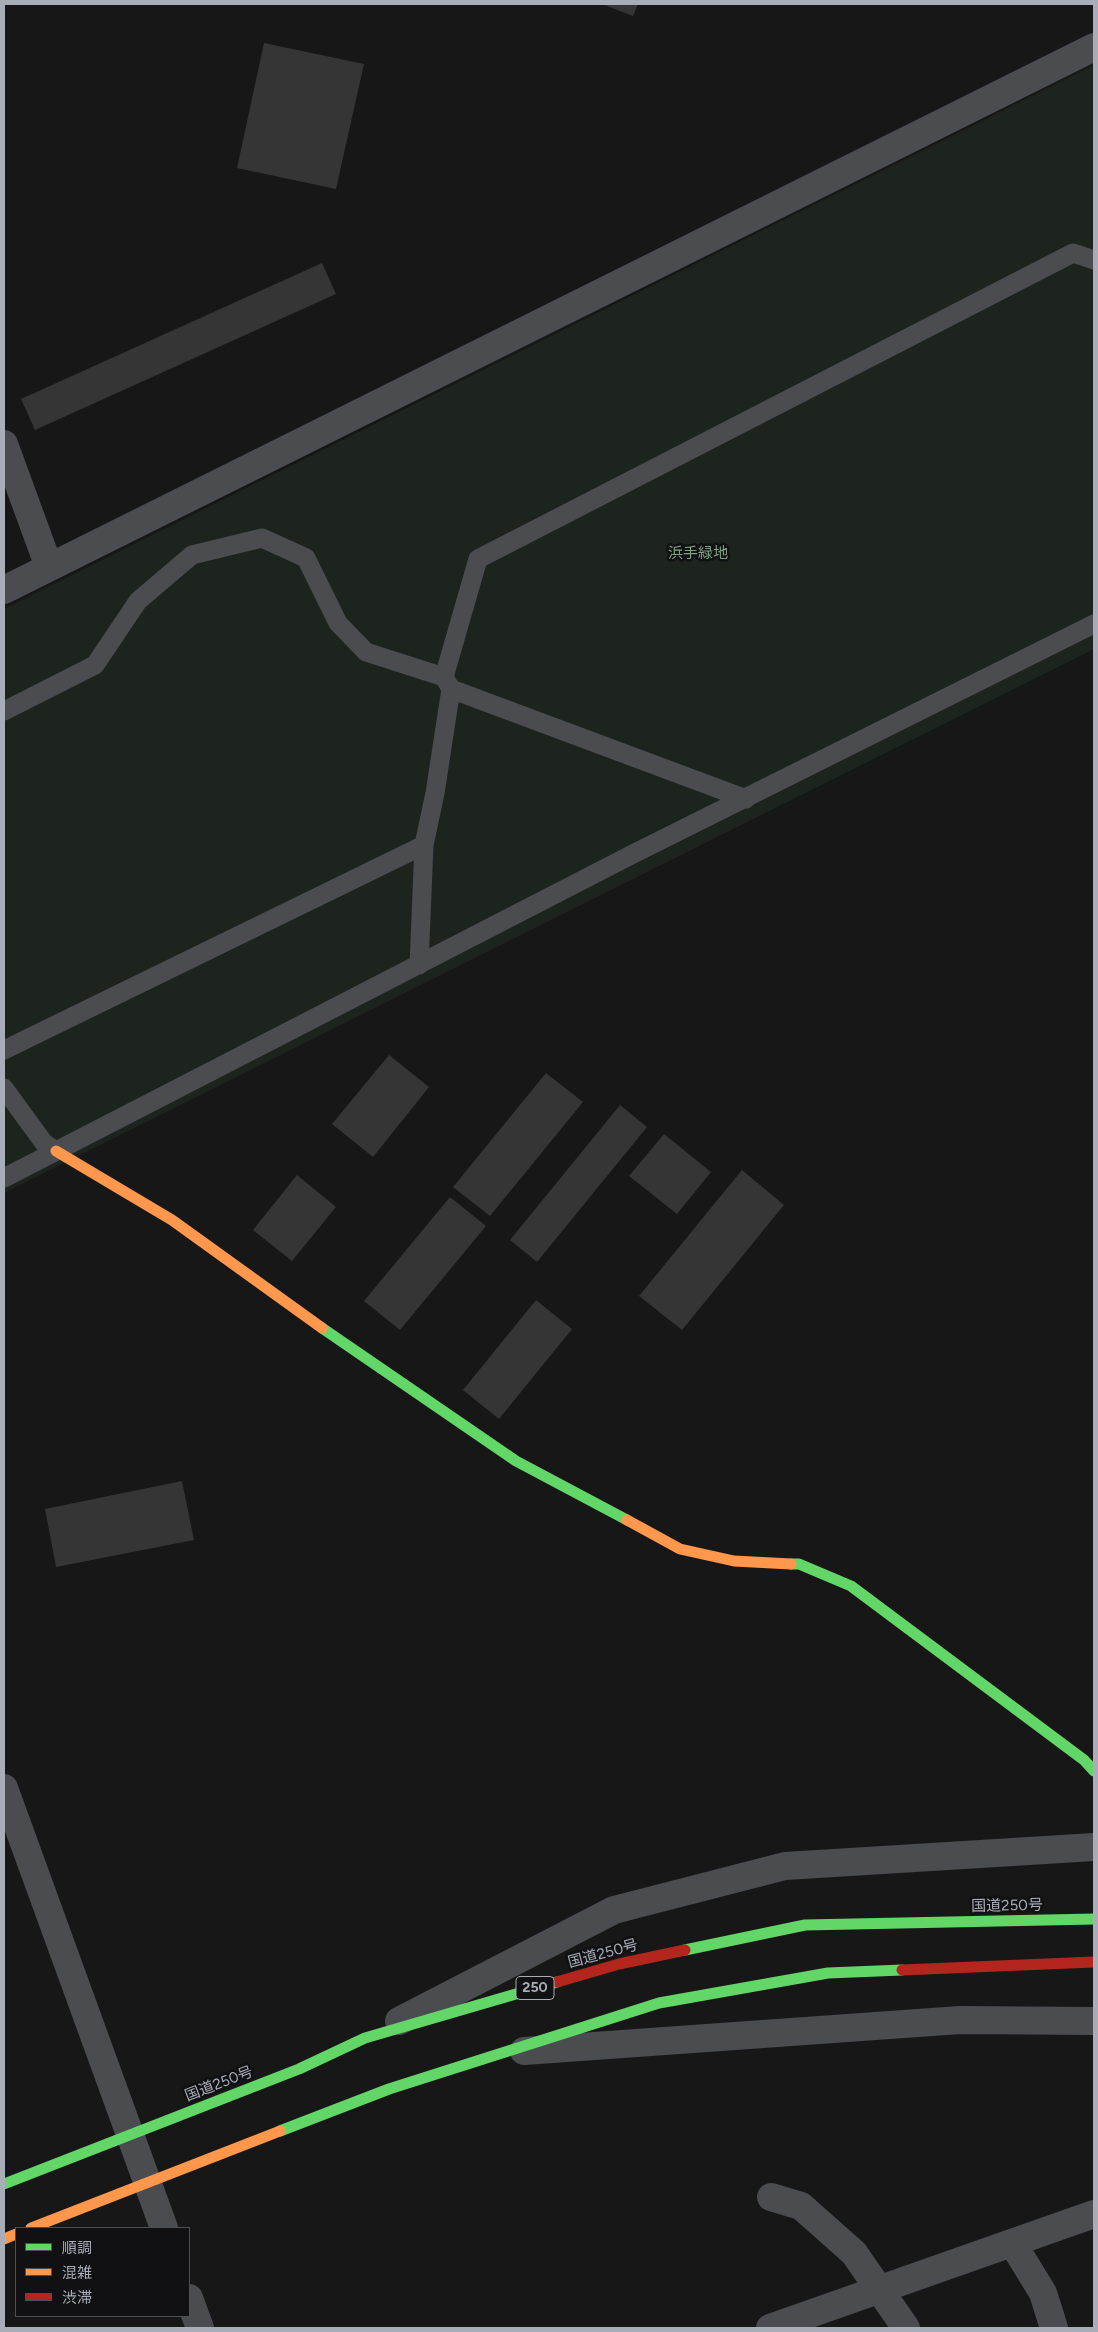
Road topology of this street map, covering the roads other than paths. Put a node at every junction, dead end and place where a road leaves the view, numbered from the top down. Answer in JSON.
{"nodes":[{"id":1,"x":1094,"y":47,"type":"edge"},
{"id":2,"x":1094,"y":260,"type":"edge"},
{"id":3,"x":4,"y":444,"type":"edge"},
{"id":4,"x":49,"y":567,"type":"junction"},
{"id":5,"x":4,"y":590,"type":"edge"},
{"id":6,"x":1094,"y":624,"type":"edge"},
{"id":7,"x":447,"y":683,"type":"junction"},
{"id":8,"x":4,"y":712,"type":"edge"},
{"id":9,"x":746,"y":798,"type":"junction"},
{"id":10,"x":424,"y":845,"type":"junction"},
{"id":11,"x":419,"y":965,"type":"junction"},
{"id":12,"x":4,"y":1050,"type":"edge"},
{"id":13,"x":4,"y":1088,"type":"edge"},
{"id":14,"x":56,"y":1151,"type":"junction"},
{"id":15,"x":4,"y":1178,"type":"edge"},
{"id":16,"x":1094,"y":1771,"type":"edge"},
{"id":17,"x":4,"y":1788,"type":"edge"},
{"id":18,"x":1094,"y":1847,"type":"edge"},
{"id":19,"x":1094,"y":1919,"type":"edge"},
{"id":20,"x":1094,"y":1962,"type":"edge"},
{"id":21,"x":1094,"y":2021,"type":"edge"},
{"id":22,"x":365,"y":2038,"type":"junction"},
{"id":23,"x":500,"y":2053,"type":"junction"},
{"id":24,"x":131,"y":2134,"type":"junction"},
{"id":25,"x":4,"y":2184,"type":"edge"},
{"id":26,"x":148,"y":2184,"type":"junction"},
{"id":27,"x":771,"y":2197,"type":"dead end"},
{"id":28,"x":1094,"y":2214,"type":"edge"},
{"id":29,"x":35,"y":2227,"type":"edge"},
{"id":30,"x":164,"y":2227,"type":"edge"},
{"id":31,"x":1013,"y":2244,"type":"junction"},
{"id":32,"x":879,"y":2290,"type":"junction"},
{"id":33,"x":190,"y":2301,"type":"edge"},
{"id":34,"x":200,"y":2328,"type":"edge"},
{"id":35,"x":770,"y":2328,"type":"edge"},
{"id":36,"x":906,"y":2328,"type":"edge"},
{"id":37,"x":1054,"y":2328,"type":"edge"}],
"edges":[{"from":1,"to":4,"type":"street"},
{"from":2,"to":7,"type":"lane"},
{"from":3,"to":4,"type":"street"},
{"from":4,"to":5,"type":"street"},
{"from":6,"to":9,"type":"lane"},
{"from":7,"to":8,"type":"lane"},
{"from":7,"to":9,"type":"lane"},
{"from":7,"to":10,"type":"lane"},
{"from":9,"to":11,"type":"lane"},
{"from":10,"to":11,"type":"lane"},
{"from":10,"to":12,"type":"lane"},
{"from":11,"to":14,"type":"lane"},
{"from":13,"to":14,"type":"lane"},
{"from":14,"to":15,"type":"lane"},
{"from":14,"to":16,"type":"main road"},
{"from":17,"to":24,"type":"street"},
{"from":18,"to":22,"type":"street"},
{"from":19,"to":22,"type":"main road","name":"国道250号","number":"250"},
{"from":20,"to":23,"type":"main road"},
{"from":21,"to":23,"type":"street"},
{"from":22,"to":24,"type":"main road","name":"国道250号","number":"250"},
{"from":23,"to":26,"type":"main road"},
{"from":24,"to":25,"type":"main road","name":"国道250号","number":"250"},
{"from":24,"to":26,"type":"street"},
{"from":26,"to":29,"type":"main road"},
{"from":26,"to":30,"type":"street"},
{"from":27,"to":32,"type":"street"},
{"from":28,"to":31,"type":"street"},
{"from":31,"to":32,"type":"street"},
{"from":31,"to":37,"type":"street"},
{"from":32,"to":35,"type":"street"},
{"from":32,"to":36,"type":"street"},
{"from":33,"to":34,"type":"street"}]}
